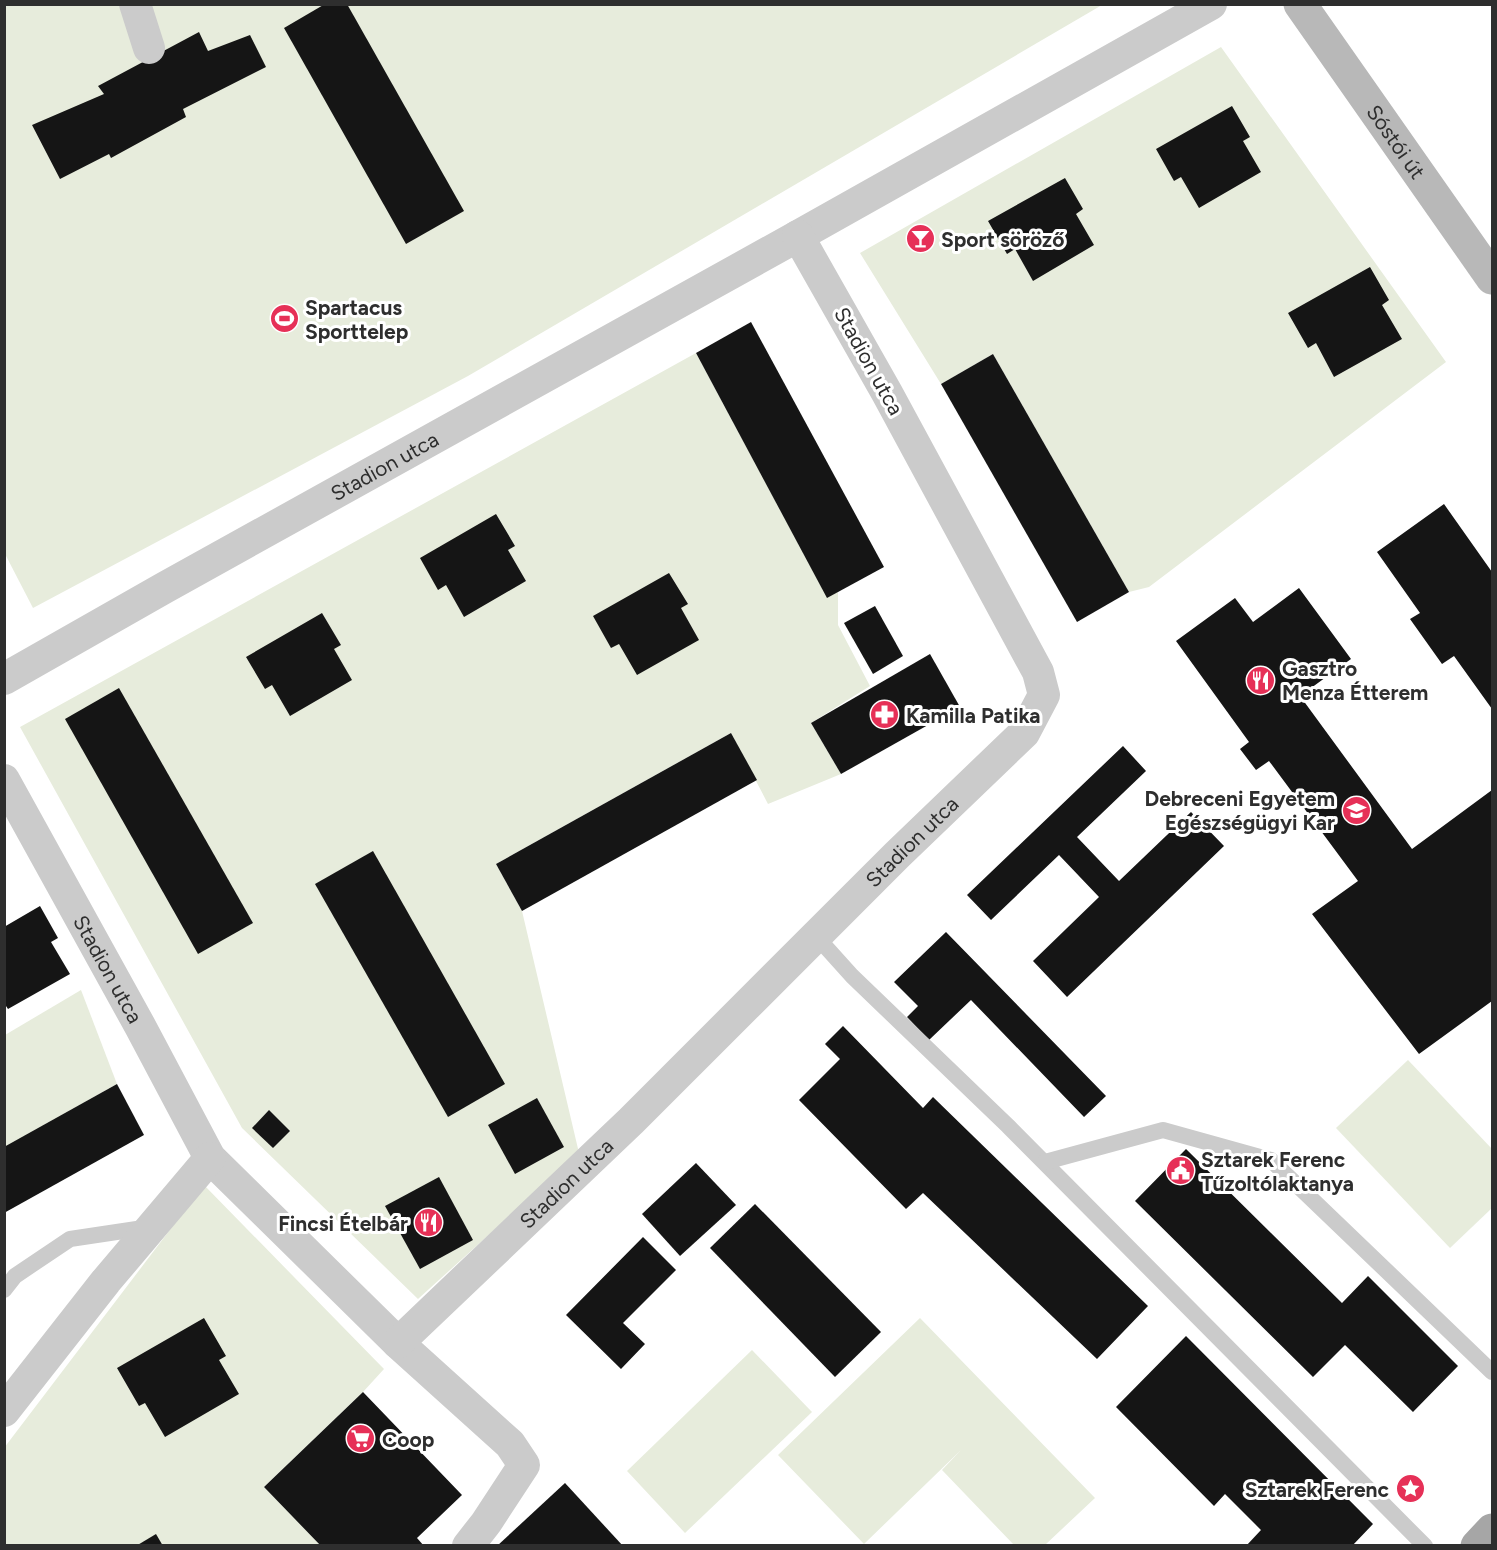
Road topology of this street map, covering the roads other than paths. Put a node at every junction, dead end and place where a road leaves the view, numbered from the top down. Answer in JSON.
{"nodes":[{"id":1,"x":135,"y":4,"type":"edge"},
{"id":2,"x":1211,"y":4,"type":"edge"},
{"id":3,"x":1300,"y":4,"type":"edge"},
{"id":4,"x":149,"y":48,"type":"dead end"},
{"id":5,"x":798,"y":236,"type":"junction"},
{"id":6,"x":1492,"y":278,"type":"edge"},
{"id":7,"x":4,"y":679,"type":"edge"},
{"id":8,"x":4,"y":780,"type":"edge"},
{"id":9,"x":816,"y":936,"type":"junction"},
{"id":10,"x":210,"y":1158,"type":"junction"},
{"id":11,"x":1045,"y":1162,"type":"junction"},
{"id":12,"x":151,"y":1227,"type":"junction"},
{"id":13,"x":4,"y":1290,"type":"edge"},
{"id":14,"x":398,"y":1344,"type":"junction"},
{"id":15,"x":1492,"y":1372,"type":"edge"},
{"id":16,"x":4,"y":1411,"type":"edge"},
{"id":17,"x":1492,"y":1530,"type":"edge"},
{"id":18,"x":468,"y":1545,"type":"edge"},
{"id":19,"x":1425,"y":1545,"type":"edge"},
{"id":20,"x":1477,"y":1545,"type":"edge"}],
"edges":[{"from":1,"to":4,"type":"street"},
{"from":2,"to":5,"type":"street","name":"Stadion utca"},
{"from":3,"to":6,"type":"main road","name":"Sóstói út"},
{"from":5,"to":7,"type":"street","name":"Stadion utca"},
{"from":5,"to":9,"type":"street","name":"Stadion utca"},
{"from":8,"to":10,"type":"street","name":"Stadion utca"},
{"from":9,"to":11,"type":"lane"},
{"from":9,"to":14,"type":"street","name":"Stadion utca"},
{"from":10,"to":12,"type":"street"},
{"from":10,"to":14,"type":"street","name":"Stadion utca"},
{"from":11,"to":15,"type":"lane"},
{"from":11,"to":19,"type":"lane"},
{"from":12,"to":13,"type":"lane"},
{"from":12,"to":16,"type":"street"},
{"from":14,"to":18,"type":"street","name":"Stadion utca"},
{"from":17,"to":20,"type":"main road"}]}
